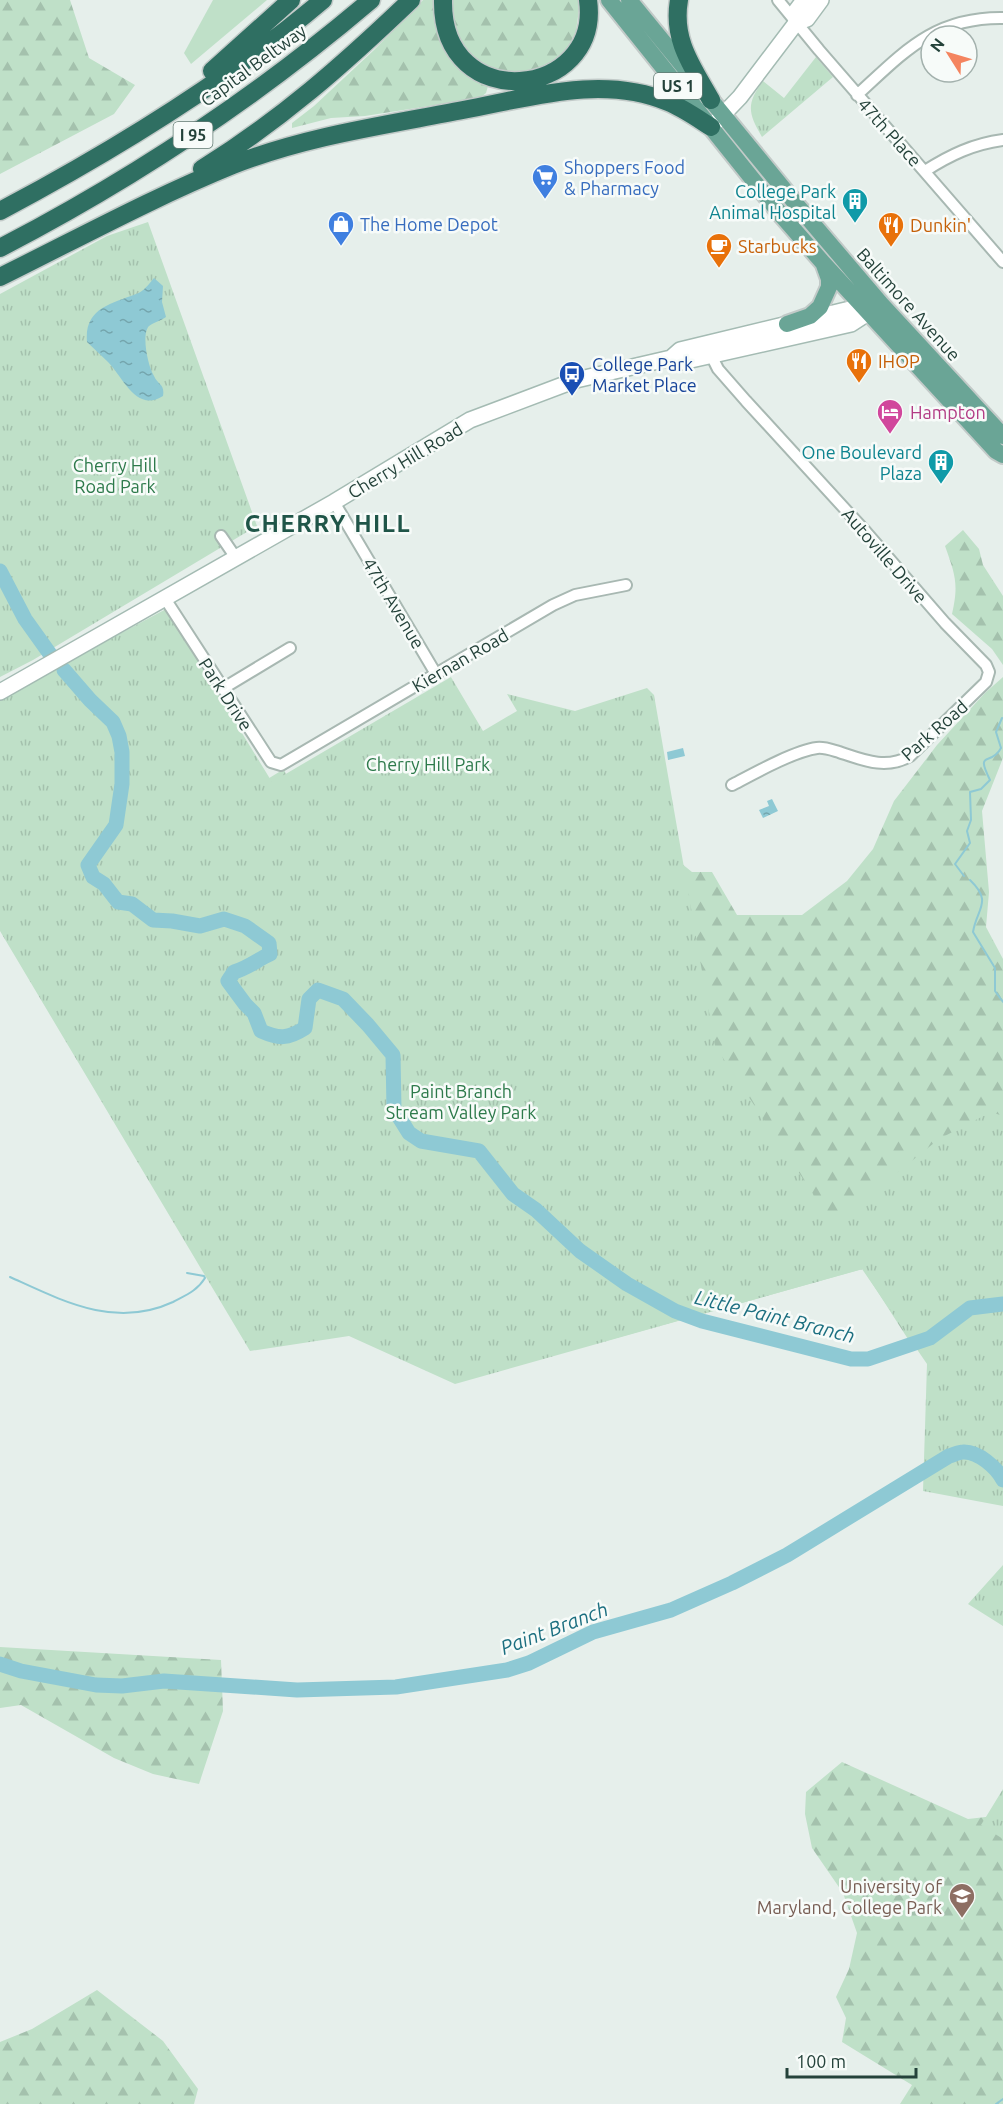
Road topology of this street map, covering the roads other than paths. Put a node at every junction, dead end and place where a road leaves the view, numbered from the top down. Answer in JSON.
{"nodes":[{"id":1,"x":291,"y":0,"type":"edge"},
{"id":2,"x":323,"y":0,"type":"edge"},
{"id":3,"x":371,"y":0,"type":"edge"},
{"id":4,"x":411,"y":0,"type":"edge"},
{"id":5,"x":443,"y":0,"type":"edge"},
{"id":6,"x":588,"y":0,"type":"edge"},
{"id":7,"x":609,"y":0,"type":"edge"},
{"id":8,"x":629,"y":0,"type":"edge"},
{"id":9,"x":679,"y":0,"type":"edge"},
{"id":10,"x":778,"y":0,"type":"edge"},
{"id":11,"x":804,"y":0,"type":"edge"},
{"id":12,"x":821,"y":0,"type":"edge"},
{"id":13,"x":1003,"y":18,"type":"edge"},
{"id":14,"x":796,"y":23,"type":"junction"},
{"id":15,"x":857,"y":95,"type":"junction"},
{"id":16,"x":711,"y":100,"type":"junction"},
{"id":17,"x":717,"y":121,"type":"junction"},
{"id":18,"x":140,"y":130,"type":"junction"},
{"id":19,"x":1003,"y":140,"type":"edge"},
{"id":20,"x":925,"y":171,"type":"junction"},
{"id":21,"x":0,"y":211,"type":"edge"},
{"id":22,"x":129,"y":213,"type":"junction"},
{"id":23,"x":0,"y":248,"type":"edge"},
{"id":24,"x":1003,"y":262,"type":"edge"},
{"id":25,"x":824,"y":264,"type":"junction"},
{"id":26,"x":0,"y":277,"type":"edge"},
{"id":27,"x":875,"y":308,"type":"junction"},
{"id":28,"x":786,"y":324,"type":"junction"},
{"id":29,"x":711,"y":355,"type":"junction"},
{"id":30,"x":671,"y":358,"type":"junction"},
{"id":31,"x":1003,"y":436,"type":"edge"},
{"id":32,"x":1003,"y":454,"type":"edge"},
{"id":33,"x":334,"y":502,"type":"junction"},
{"id":34,"x":221,"y":536,"type":"dead end"},
{"id":35,"x":236,"y":558,"type":"junction"},
{"id":36,"x":626,"y":585,"type":"dead end"},
{"id":37,"x":164,"y":597,"type":"junction"},
{"id":38,"x":290,"y":648,"type":"dead end"},
{"id":39,"x":989,"y":672,"type":"joint"},
{"id":40,"x":436,"y":674,"type":"junction"},
{"id":41,"x":222,"y":689,"type":"junction"},
{"id":42,"x":0,"y":692,"type":"edge"},
{"id":43,"x":301,"y":753,"type":"joint"},
{"id":44,"x":732,"y":785,"type":"dead end"}],
"edges":[{"from":1,"to":18,"type":"highway"},
{"from":2,"to":18,"type":"highway","name":"Capital Beltway","number":"I 95"},
{"from":3,"to":23,"type":"highway","name":"Capital Beltway","number":"I 95"},
{"from":4,"to":22,"type":"highway"},
{"from":5,"to":6,"type":"highway"},
{"from":7,"to":17,"type":"main road","name":"Baltimore Avenue","number":"US 1"},
{"from":8,"to":16,"type":"main road","name":"Baltimore Avenue","number":"US 1"},
{"from":9,"to":16,"type":"highway"},
{"from":10,"to":14,"type":"street","name":"47th Place"},
{"from":11,"to":14,"type":"main road"},
{"from":12,"to":14,"type":"main road"},
{"from":13,"to":15,"type":"street"},
{"from":14,"to":15,"type":"street","name":"47th Place"},
{"from":14,"to":17,"type":"main road"},
{"from":15,"to":20,"type":"street","name":"47th Place"},
{"from":16,"to":17,"type":"main road","name":"Baltimore Avenue","number":"US 1"},
{"from":17,"to":22,"type":"highway"},
{"from":17,"to":25,"type":"main road","name":"Baltimore Avenue","number":"US 1"},
{"from":17,"to":27,"type":"main road","name":"Baltimore Avenue","number":"US 1"},
{"from":18,"to":21,"type":"highway","name":"Capital Beltway","number":"I 95"},
{"from":19,"to":20,"type":"street"},
{"from":20,"to":24,"type":"street","name":"47th Place"},
{"from":22,"to":26,"type":"highway"},
{"from":25,"to":27,"type":"main road","name":"Baltimore Avenue","number":"US 1"},
{"from":25,"to":28,"type":"main road"},
{"from":27,"to":28,"type":"main road","name":"Cherry Hill Road"},
{"from":27,"to":29,"type":"main road","name":"Cherry Hill Road"},
{"from":27,"to":31,"type":"main road","name":"Baltimore Avenue","number":"US 1"},
{"from":27,"to":32,"type":"main road","name":"Baltimore Avenue","number":"US 1"},
{"from":28,"to":30,"type":"main road","name":"Cherry Hill Road"},
{"from":29,"to":30,"type":"main road","name":"Cherry Hill Road"},
{"from":29,"to":39,"type":"street","name":"Autoville Drive"},
{"from":30,"to":33,"type":"main road","name":"Cherry Hill Road"},
{"from":33,"to":35,"type":"main road","name":"Cherry Hill Road"},
{"from":33,"to":40,"type":"street","name":"47th Avenue"},
{"from":34,"to":35,"type":"street"},
{"from":35,"to":37,"type":"main road","name":"Cherry Hill Road"},
{"from":36,"to":40,"type":"street","name":"Kiernan Road"},
{"from":37,"to":41,"type":"street","name":"Park Drive"},
{"from":37,"to":42,"type":"main road","name":"Cherry Hill Road"},
{"from":38,"to":41,"type":"street"},
{"from":39,"to":44,"type":"street","name":"Park Road"},
{"from":40,"to":43,"type":"street","name":"Kiernan Road"},
{"from":41,"to":43,"type":"street","name":"Park Drive"}]}
